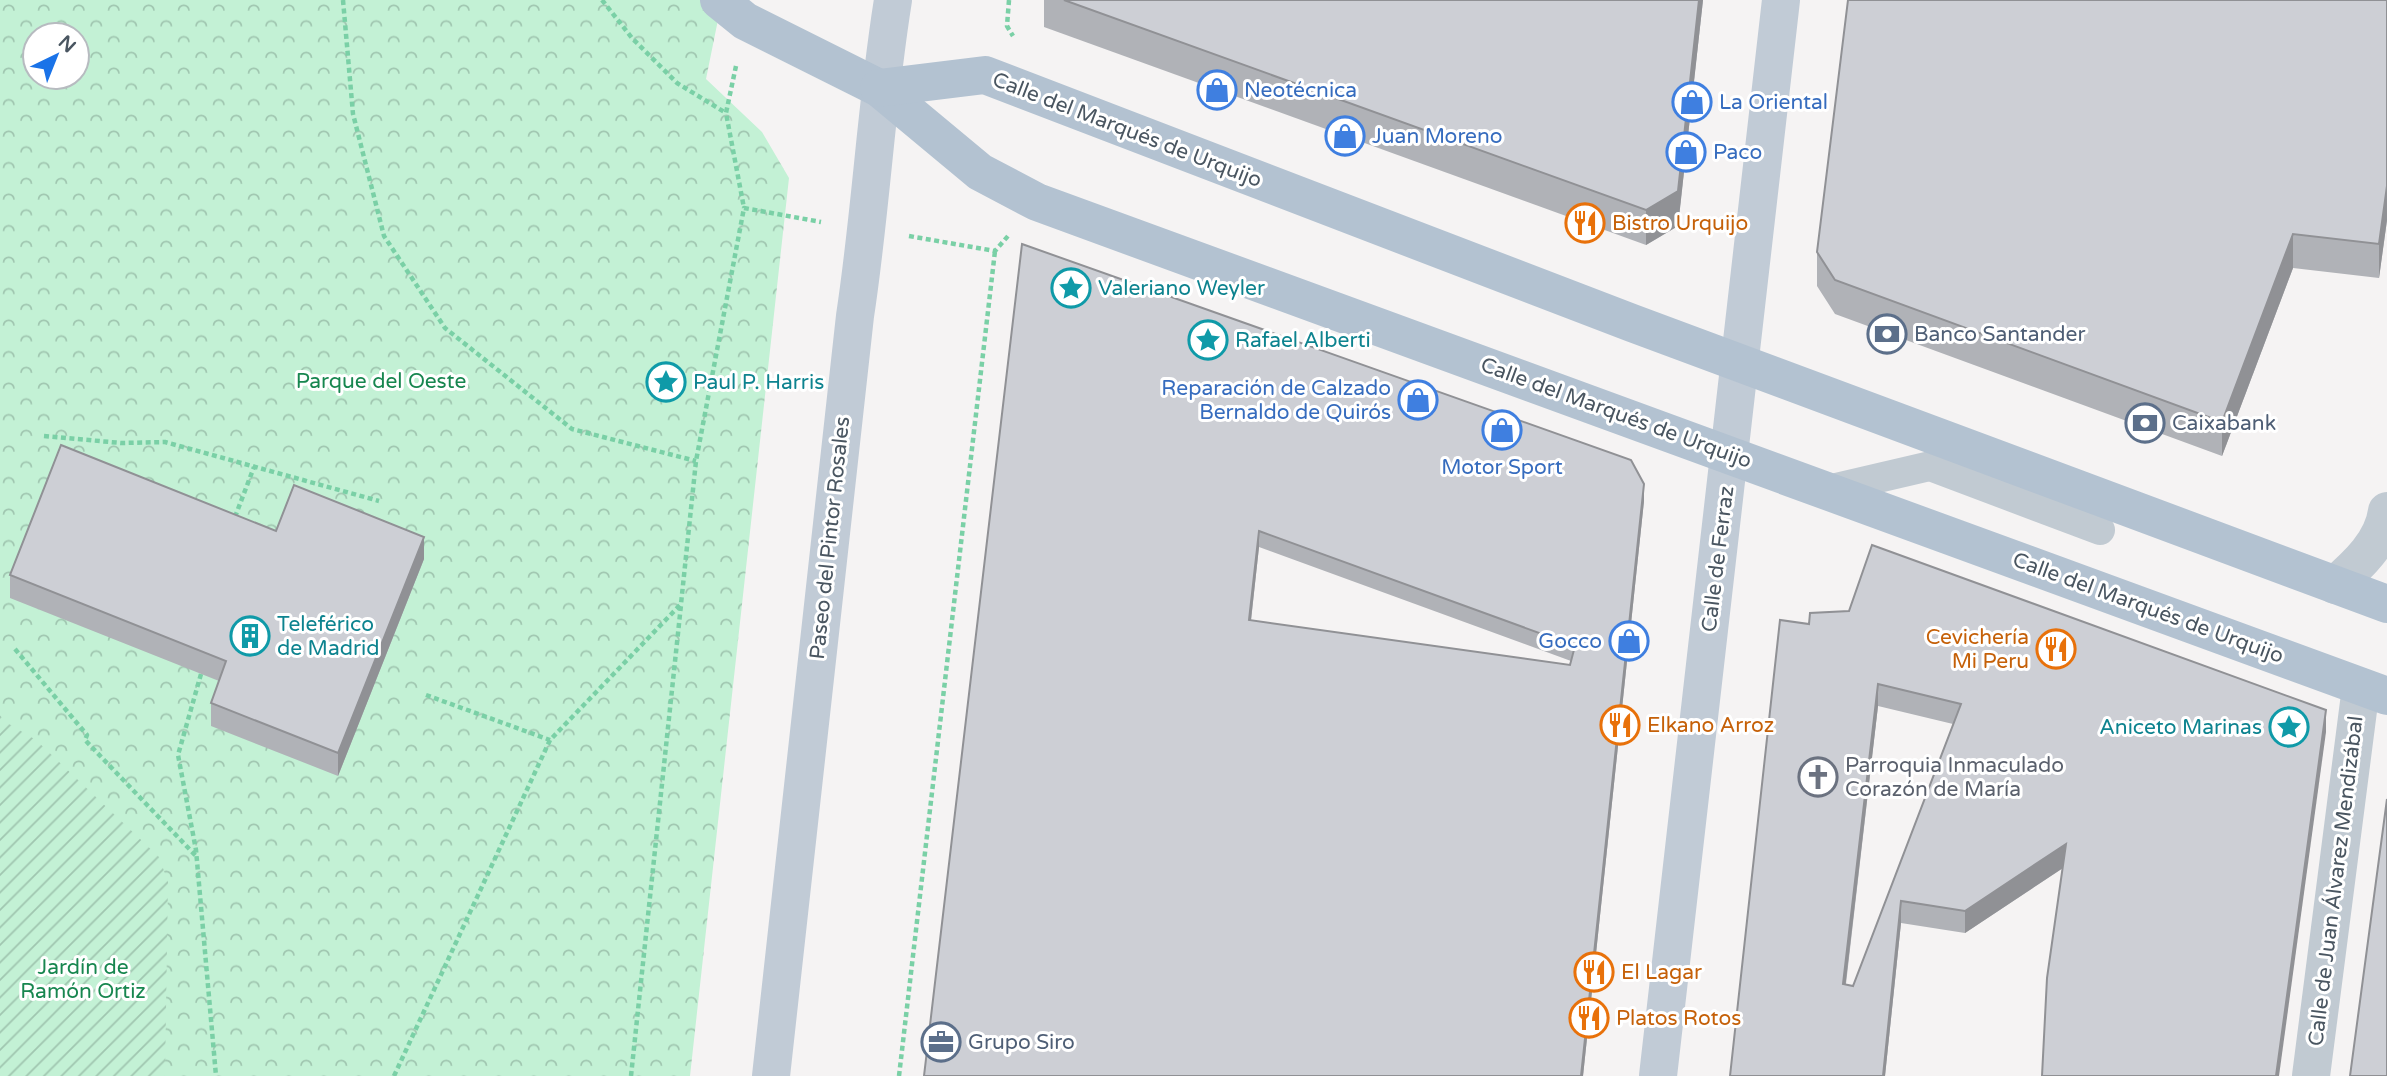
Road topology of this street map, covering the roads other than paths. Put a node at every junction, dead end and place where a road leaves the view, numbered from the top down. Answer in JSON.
{"nodes":[{"id":1,"x":893,"y":0,"type":"edge"},
{"id":2,"x":1781,"y":0,"type":"edge"},
{"id":3,"x":732,"y":10,"type":"edge"},
{"id":4,"x":879,"y":88,"type":"junction"},
{"id":5,"x":1740,"y":362,"type":"junction"},
{"id":6,"x":1730,"y":454,"type":"junction"},
{"id":7,"x":1828,"y":490,"type":"junction"},
{"id":8,"x":2387,"y":511,"type":"edge"},
{"id":9,"x":2100,"y":530,"type":"dead end"},
{"id":10,"x":2336,"y":585,"type":"junction"},
{"id":11,"x":2387,"y":604,"type":"edge"},
{"id":12,"x":2374,"y":691,"type":"edge"},
{"id":13,"x":771,"y":1076,"type":"edge"},
{"id":14,"x":1658,"y":1076,"type":"edge"},
{"id":15,"x":2311,"y":1076,"type":"edge"}],
"edges":[{"from":1,"to":4,"type":"main road","name":"Paseo del Pintor Rosales"},
{"from":2,"to":5,"type":"main road","name":"Calle de Ferraz"},
{"from":3,"to":4,"type":"main road"},
{"from":4,"to":5,"type":"main road","name":"Calle del Marqués de Urquijo"},
{"from":4,"to":6,"type":"main road","name":"Calle del Marqués de Urquijo"},
{"from":4,"to":13,"type":"main road","name":"Paseo del Pintor Rosales"},
{"from":5,"to":6,"type":"main road","name":"Calle de Ferraz"},
{"from":5,"to":10,"type":"main road","name":"Calle del Marqués de Urquijo"},
{"from":6,"to":7,"type":"main road","name":"Calle del Marqués de Urquijo"},
{"from":6,"to":14,"type":"main road","name":"Calle de Ferraz"},
{"from":7,"to":9,"type":"lane"},
{"from":7,"to":12,"type":"main road","name":"Calle del Marqués de Urquijo"},
{"from":8,"to":10,"type":"street"},
{"from":10,"to":11,"type":"main road","name":"Calle del Marqués de Urquijo"},
{"from":12,"to":15,"type":"street","name":"Calle de Juan Álvarez Mendizábal"}]}
